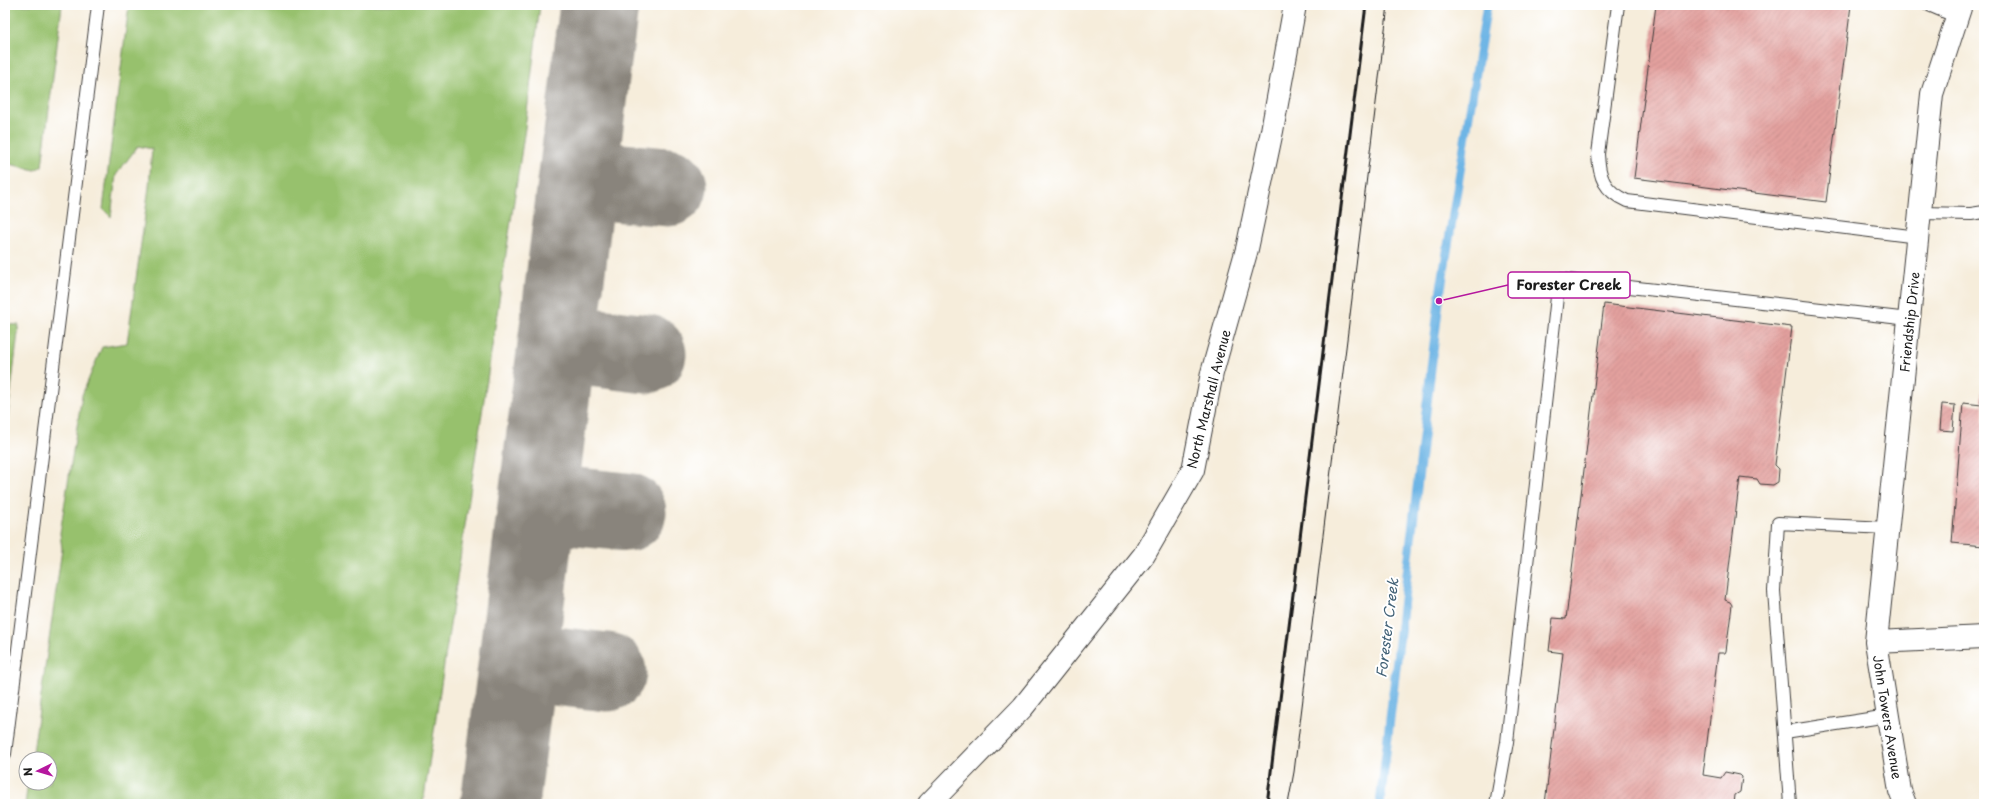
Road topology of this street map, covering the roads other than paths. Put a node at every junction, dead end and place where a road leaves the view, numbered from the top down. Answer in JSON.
{"nodes":[{"id":1,"x":98,"y":5,"type":"edge"},
{"id":2,"x":1295,"y":5,"type":"edge"},
{"id":3,"x":1618,"y":5,"type":"edge"},
{"id":4,"x":1929,"y":5,"type":"edge"},
{"id":5,"x":1959,"y":11,"type":"edge"},
{"id":6,"x":1984,"y":212,"type":"edge"},
{"id":7,"x":1920,"y":213,"type":"junction"},
{"id":8,"x":1918,"y":237,"type":"junction"},
{"id":9,"x":1909,"y":319,"type":"junction"},
{"id":10,"x":1888,"y":528,"type":"junction"},
{"id":11,"x":1984,"y":637,"type":"edge"},
{"id":12,"x":1876,"y":642,"type":"junction"},
{"id":13,"x":1888,"y":716,"type":"junction"},
{"id":14,"x":1785,"y":732,"type":"junction"},
{"id":15,"x":5,"y":754,"type":"edge"},
{"id":16,"x":929,"y":804,"type":"edge"},
{"id":17,"x":1496,"y":804,"type":"edge"},
{"id":18,"x":1790,"y":804,"type":"edge"},
{"id":19,"x":1905,"y":804,"type":"edge"}],
"edges":[{"from":1,"to":15,"type":"lane"},
{"from":2,"to":16,"type":"street","name":"North Marshall Avenue"},
{"from":3,"to":8,"type":"lane"},
{"from":4,"to":5,"type":"lane"},
{"from":5,"to":7,"type":"street","name":"Friendship Drive"},
{"from":6,"to":7,"type":"lane"},
{"from":7,"to":8,"type":"street","name":"Friendship Drive"},
{"from":8,"to":9,"type":"street","name":"Friendship Drive"},
{"from":9,"to":10,"type":"street","name":"Friendship Drive"},
{"from":9,"to":17,"type":"lane"},
{"from":10,"to":12,"type":"street","name":"Friendship Drive"},
{"from":10,"to":14,"type":"lane"},
{"from":11,"to":12,"type":"street","name":"John Towers Avenue"},
{"from":12,"to":13,"type":"street","name":"John Towers Avenue"},
{"from":13,"to":14,"type":"lane"},
{"from":13,"to":19,"type":"street","name":"John Towers Avenue"},
{"from":14,"to":18,"type":"lane"}]}
